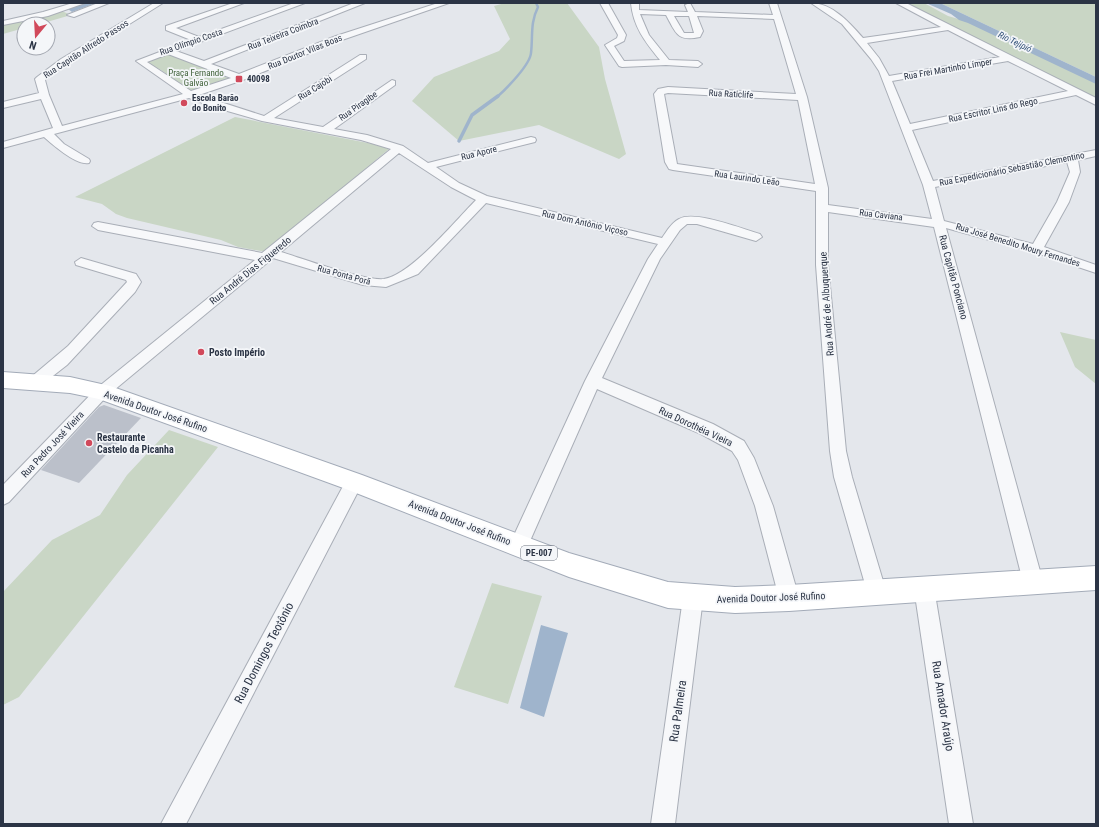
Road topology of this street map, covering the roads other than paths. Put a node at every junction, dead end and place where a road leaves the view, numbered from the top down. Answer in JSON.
{"nodes":[{"id":1,"x":56,"y":3,"type":"edge"},
{"id":2,"x":105,"y":3,"type":"edge"},
{"id":3,"x":159,"y":3,"type":"edge"},
{"id":4,"x":301,"y":3,"type":"edge"},
{"id":5,"x":361,"y":3,"type":"edge"},
{"id":6,"x":445,"y":3,"type":"edge"},
{"id":7,"x":604,"y":3,"type":"edge"},
{"id":8,"x":635,"y":3,"type":"edge"},
{"id":9,"x":689,"y":3,"type":"edge"},
{"id":10,"x":773,"y":3,"type":"edge"},
{"id":11,"x":815,"y":3,"type":"edge"},
{"id":12,"x":900,"y":3,"type":"edge"},
{"id":13,"x":77,"y":4,"type":"edge"},
{"id":14,"x":241,"y":4,"type":"edge"},
{"id":15,"x":65,"y":8,"type":"junction"},
{"id":16,"x":257,"y":10,"type":"dead end"},
{"id":17,"x":635,"y":12,"type":"junction"},
{"id":18,"x":669,"y":12,"type":"junction"},
{"id":19,"x":78,"y":13,"type":"junction"},
{"id":20,"x":692,"y":13,"type":"junction"},
{"id":21,"x":270,"y":14,"type":"junction"},
{"id":22,"x":777,"y":17,"type":"junction"},
{"id":23,"x":56,"y":19,"type":"edge"},
{"id":24,"x":6,"y":21,"type":"edge"},
{"id":25,"x":304,"y":26,"type":"junction"},
{"id":26,"x":16,"y":28,"type":"edge"},
{"id":27,"x":949,"y":28,"type":"junction"},
{"id":28,"x":339,"y":38,"type":"junction"},
{"id":29,"x":200,"y":40,"type":"junction"},
{"id":30,"x":862,"y":41,"type":"junction"},
{"id":31,"x":169,"y":51,"type":"junction"},
{"id":32,"x":363,"y":57,"type":"dead end"},
{"id":33,"x":1010,"y":58,"type":"junction"},
{"id":34,"x":666,"y":62,"type":"junction"},
{"id":35,"x":204,"y":64,"type":"junction"},
{"id":36,"x":698,"y":64,"type":"dead end"},
{"id":37,"x":240,"y":78,"type":"junction"},
{"id":38,"x":886,"y":79,"type":"junction"},
{"id":39,"x":392,"y":83,"type":"dead end"},
{"id":40,"x":1078,"y":92,"type":"junction"},
{"id":41,"x":44,"y":95,"type":"junction"},
{"id":42,"x":191,"y":95,"type":"junction"},
{"id":43,"x":802,"y":97,"type":"junction"},
{"id":44,"x":1096,"y":102,"type":"edge"},
{"id":45,"x":3,"y":105,"type":"edge"},
{"id":46,"x":266,"y":119,"type":"junction"},
{"id":47,"x":907,"y":128,"type":"junction"},
{"id":48,"x":59,"y":130,"type":"junction"},
{"id":49,"x":325,"y":130,"type":"junction"},
{"id":50,"x":46,"y":133,"type":"junction"},
{"id":51,"x":531,"y":140,"type":"dead end"},
{"id":52,"x":3,"y":145,"type":"edge"},
{"id":53,"x":399,"y":148,"type":"junction"},
{"id":54,"x":1096,"y":153,"type":"edge"},
{"id":55,"x":1072,"y":158,"type":"junction"},
{"id":56,"x":85,"y":161,"type":"dead end"},
{"id":57,"x":428,"y":166,"type":"junction"},
{"id":58,"x":674,"y":166,"type":"joint"},
{"id":59,"x":929,"y":184,"type":"junction"},
{"id":60,"x":822,"y":188,"type":"junction"},
{"id":61,"x":483,"y":199,"type":"junction"},
{"id":62,"x":822,"y":208,"type":"junction"},
{"id":63,"x":939,"y":222,"type":"junction"},
{"id":64,"x":98,"y":226,"type":"dead end"},
{"id":65,"x":756,"y":237,"type":"dead end"},
{"id":66,"x":666,"y":242,"type":"junction"},
{"id":67,"x":1037,"y":249,"type":"junction"},
{"id":68,"x":268,"y":256,"type":"junction"},
{"id":69,"x":81,"y":262,"type":"dead end"},
{"id":70,"x":1096,"y":269,"type":"edge"},
{"id":71,"x":3,"y":380,"type":"edge"},
{"id":72,"x":593,"y":381,"type":"junction"},
{"id":73,"x":35,"y":382,"type":"junction"},
{"id":74,"x":102,"y":392,"type":"junction"},
{"id":75,"x":354,"y":482,"type":"junction"},
{"id":76,"x":3,"y":497,"type":"edge"},
{"id":77,"x":519,"y":544,"type":"junction"},
{"id":78,"x":1096,"y":578,"type":"edge"},
{"id":79,"x":1033,"y":582,"type":"junction"},
{"id":80,"x":924,"y":588,"type":"junction"},
{"id":81,"x":876,"y":591,"type":"junction"},
{"id":82,"x":693,"y":598,"type":"junction"},
{"id":83,"x":789,"y":598,"type":"junction"},
{"id":84,"x":174,"y":824,"type":"edge"},
{"id":85,"x":663,"y":824,"type":"edge"},
{"id":86,"x":961,"y":824,"type":"edge"}],
"edges":[{"from":1,"to":13,"type":"street"},
{"from":2,"to":19,"type":"street"},
{"from":3,"to":41,"type":"street","name":"Rua Capitão Alfredo Passos"},
{"from":4,"to":21,"type":"street","name":"Rua Olímpio Costa"},
{"from":5,"to":25,"type":"street","name":"Rua Teixeira Coimbra"},
{"from":6,"to":28,"type":"street","name":"Rua Doutor Vilas Boas"},
{"from":7,"to":34,"type":"street"},
{"from":8,"to":17,"type":"street"},
{"from":9,"to":20,"type":"street"},
{"from":10,"to":22,"type":"street","name":"Rua André de Albuquerque"},
{"from":11,"to":30,"type":"street","name":"Rua Capitão Ponciano"},
{"from":12,"to":27,"type":"street"},
{"from":13,"to":15,"type":"street"},
{"from":14,"to":29,"type":"street"},
{"from":15,"to":19,"type":"street"},
{"from":15,"to":24,"type":"street"},
{"from":16,"to":21,"type":"street"},
{"from":17,"to":18,"type":"street"},
{"from":17,"to":34,"type":"street"},
{"from":18,"to":20,"type":"street"},
{"from":18,"to":20,"type":"street"},
{"from":19,"to":23,"type":"street"},
{"from":20,"to":22,"type":"street"},
{"from":21,"to":25,"type":"street"},
{"from":21,"to":29,"type":"street","name":"Rua Olímpio Costa"},
{"from":22,"to":43,"type":"street","name":"Rua André de Albuquerque"},
{"from":24,"to":26,"type":"street"},
{"from":25,"to":28,"type":"street"},
{"from":25,"to":35,"type":"street","name":"Rua Teixeira Coimbra"},
{"from":27,"to":30,"type":"street"},
{"from":27,"to":33,"type":"street"},
{"from":28,"to":37,"type":"street","name":"Rua Doutor Vilas Boas"},
{"from":29,"to":31,"type":"street","name":"Rua Olímpio Costa"},
{"from":30,"to":38,"type":"street","name":"Rua Capitão Ponciano"},
{"from":31,"to":35,"type":"street"},
{"from":31,"to":42,"type":"street","name":"Rua Olímpio Costa"},
{"from":32,"to":46,"type":"street","name":"Rua Cajobi"},
{"from":33,"to":38,"type":"street","name":"Rua Frei Martinho Límper"},
{"from":33,"to":40,"type":"street"},
{"from":34,"to":36,"type":"street"},
{"from":35,"to":37,"type":"street"},
{"from":37,"to":42,"type":"street","name":"Rua Doutor Vilas Boas"},
{"from":38,"to":47,"type":"street","name":"Rua Capitão Ponciano"},
{"from":39,"to":49,"type":"street","name":"Rua Piragibe"},
{"from":40,"to":44,"type":"street"},
{"from":40,"to":47,"type":"street","name":"Rua Escritor Lins do Rego"},
{"from":41,"to":45,"type":"street"},
{"from":41,"to":48,"type":"street","name":"Rua Capitão Alfredo Passos"},
{"from":42,"to":46,"type":"street","name":"Rua Dom Antônio Viçoso"},
{"from":42,"to":48,"type":"street","name":"Rua Doutor Vilas Boas"},
{"from":43,"to":58,"type":"street","name":"Rua Raticlife"},
{"from":43,"to":60,"type":"street","name":"Rua André de Albuquerque"},
{"from":46,"to":49,"type":"street","name":"Rua Dom Antônio Viçoso"},
{"from":47,"to":59,"type":"street","name":"Rua Capitão Ponciano"},
{"from":48,"to":50,"type":"street","name":"Rua Doutor Vilas Boas"},
{"from":49,"to":53,"type":"street","name":"Rua Dom Antônio Viçoso"},
{"from":50,"to":52,"type":"street","name":"Rua Doutor Vilas Boas"},
{"from":50,"to":56,"type":"street"},
{"from":51,"to":57,"type":"street","name":"Rua Apore"},
{"from":53,"to":57,"type":"street","name":"Rua Dom Antônio Viçoso"},
{"from":53,"to":68,"type":"street","name":"Rua André Dias Figueredo"},
{"from":54,"to":55,"type":"street","name":"Rua Expedicionário Sebastião Clementino"},
{"from":55,"to":59,"type":"street","name":"Rua Expedicionário Sebastião Clementino"},
{"from":55,"to":67,"type":"street"},
{"from":57,"to":61,"type":"street","name":"Rua Dom Antônio Viçoso"},
{"from":58,"to":60,"type":"street","name":"Rua Laurindo Leão"},
{"from":59,"to":63,"type":"street","name":"Rua Capitão Ponciano"},
{"from":60,"to":62,"type":"street","name":"Rua André de Albuquerque"},
{"from":61,"to":66,"type":"street","name":"Rua Dom Antônio Viçoso"},
{"from":61,"to":68,"type":"street","name":"Rua Ponta Porã"},
{"from":62,"to":63,"type":"street","name":"Rua Caviana"},
{"from":62,"to":81,"type":"street","name":"Rua André de Albuquerque"},
{"from":63,"to":67,"type":"street","name":"Rua José Benedito Moury Fernandes"},
{"from":63,"to":79,"type":"street","name":"Rua Capitão Ponciano"},
{"from":64,"to":68,"type":"street","name":"Rua Ponta Porã"},
{"from":65,"to":66,"type":"street"},
{"from":66,"to":72,"type":"street"},
{"from":67,"to":70,"type":"street","name":"Rua José Benedito Moury Fernandes"},
{"from":68,"to":74,"type":"street","name":"Rua André Dias Figueredo"},
{"from":69,"to":73,"type":"street"},
{"from":71,"to":73,"type":"main road","name":"Avenida Doutor José Rufino","number":"PE-007"},
{"from":72,"to":77,"type":"street"},
{"from":72,"to":83,"type":"street","name":"Rua Dorothéia Vieira"},
{"from":73,"to":74,"type":"main road","name":"Avenida Doutor José Rufino","number":"PE-007"},
{"from":74,"to":75,"type":"main road","name":"Avenida Doutor José Rufino","number":"PE-007"},
{"from":74,"to":76,"type":"street","name":"Rua Pedro José Vieira"},
{"from":75,"to":77,"type":"main road","name":"Avenida Doutor José Rufino","number":"PE-007"},
{"from":75,"to":84,"type":"street","name":"Rua Domingos Teotônio"},
{"from":77,"to":82,"type":"main road","name":"Avenida Doutor José Rufino","number":"PE-007"},
{"from":78,"to":79,"type":"main road","name":"Avenida Doutor José Rufino","number":"PE-007"},
{"from":79,"to":80,"type":"main road","name":"Avenida Doutor José Rufino","number":"PE-007"},
{"from":80,"to":81,"type":"main road","name":"Avenida Doutor José Rufino","number":"PE-007"},
{"from":80,"to":86,"type":"street","name":"Rua Amador Araújo"},
{"from":81,"to":83,"type":"main road","name":"Avenida Doutor José Rufino","number":"PE-007"},
{"from":82,"to":83,"type":"main road","name":"Avenida Doutor José Rufino","number":"PE-007"},
{"from":82,"to":85,"type":"street","name":"Rua Palmeira"}]}
